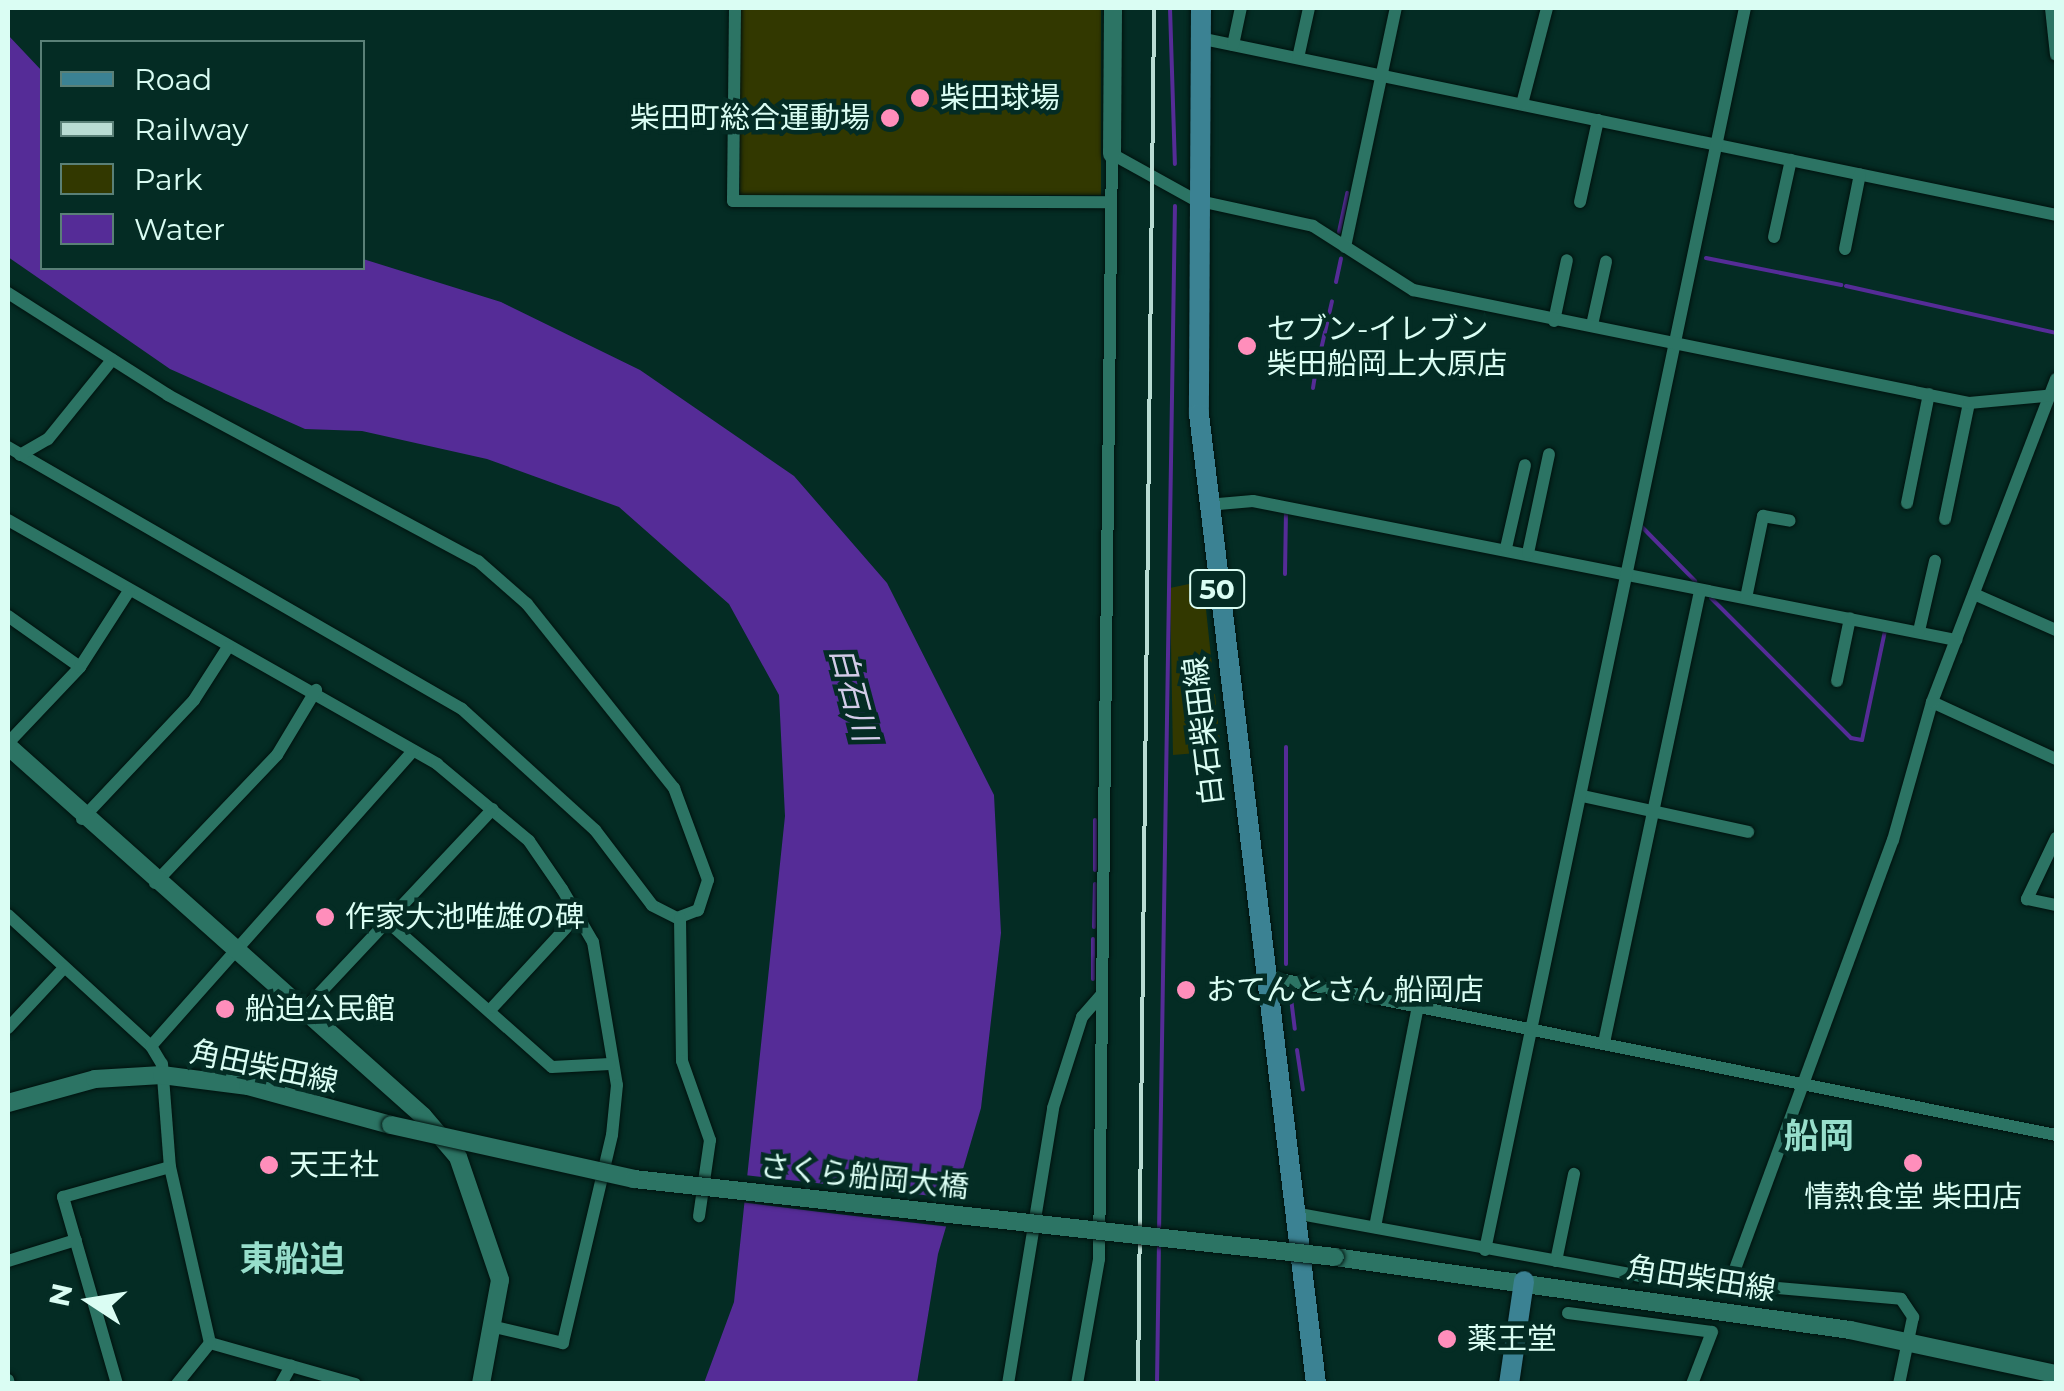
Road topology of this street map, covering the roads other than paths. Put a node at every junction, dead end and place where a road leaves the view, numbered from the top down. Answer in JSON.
{"nodes":[{"id":1,"x":735,"y":8,"type":"edge"},
{"id":2,"x":1113,"y":8,"type":"edge"},
{"id":3,"x":1200,"y":8,"type":"edge"},
{"id":4,"x":1241,"y":8,"type":"edge"},
{"id":5,"x":1309,"y":8,"type":"edge"},
{"id":6,"x":1396,"y":8,"type":"edge"},
{"id":7,"x":1547,"y":8,"type":"edge"},
{"id":8,"x":1746,"y":8,"type":"edge"},
{"id":9,"x":2051,"y":8,"type":"edge"},
{"id":10,"x":1199,"y":38,"type":"junction"},
{"id":11,"x":1233,"y":45,"type":"junction"},
{"id":12,"x":2056,"y":55,"type":"edge"},
{"id":13,"x":1298,"y":58,"type":"junction"},
{"id":14,"x":1383,"y":76,"type":"junction"},
{"id":15,"x":1522,"y":104,"type":"junction"},
{"id":16,"x":1598,"y":120,"type":"junction"},
{"id":17,"x":1718,"y":144,"type":"junction"},
{"id":18,"x":1112,"y":154,"type":"junction"},
{"id":19,"x":1791,"y":160,"type":"junction"},
{"id":20,"x":1860,"y":174,"type":"junction"},
{"id":21,"x":1195,"y":200,"type":"junction"},
{"id":22,"x":1111,"y":202,"type":"junction"},
{"id":23,"x":1580,"y":202,"type":"dead end"},
{"id":24,"x":2056,"y":214,"type":"edge"},
{"id":25,"x":1774,"y":237,"type":"dead end"},
{"id":26,"x":1345,"y":247,"type":"junction"},
{"id":27,"x":1845,"y":248,"type":"dead end"},
{"id":28,"x":1568,"y":260,"type":"dead end"},
{"id":29,"x":1606,"y":262,"type":"dead end"},
{"id":30,"x":8,"y":293,"type":"edge"},
{"id":31,"x":1554,"y":321,"type":"junction"},
{"id":32,"x":1592,"y":325,"type":"junction"},
{"id":33,"x":1675,"y":343,"type":"junction"},
{"id":34,"x":112,"y":360,"type":"junction"},
{"id":35,"x":2056,"y":380,"type":"edge"},
{"id":36,"x":1929,"y":394,"type":"junction"},
{"id":37,"x":2054,"y":395,"type":"edge"},
{"id":38,"x":1969,"y":403,"type":"junction"},
{"id":39,"x":14,"y":451,"type":"edge"},
{"id":40,"x":1549,"y":454,"type":"dead end"},
{"id":41,"x":1525,"y":465,"type":"dead end"},
{"id":42,"x":1907,"y":503,"type":"dead end"},
{"id":43,"x":1207,"y":505,"type":"junction"},
{"id":44,"x":1946,"y":519,"type":"dead end"},
{"id":45,"x":8,"y":520,"type":"edge"},
{"id":46,"x":1790,"y":521,"type":"dead end"},
{"id":47,"x":1506,"y":548,"type":"junction"},
{"id":48,"x":1528,"y":553,"type":"junction"},
{"id":49,"x":1935,"y":561,"type":"dead end"},
{"id":50,"x":1626,"y":574,"type":"junction"},
{"id":51,"x":1700,"y":590,"type":"junction"},
{"id":52,"x":128,"y":592,"type":"junction"},
{"id":53,"x":1974,"y":594,"type":"junction"},
{"id":54,"x":1746,"y":598,"type":"junction"},
{"id":55,"x":8,"y":616,"type":"edge"},
{"id":56,"x":1850,"y":618,"type":"junction"},
{"id":57,"x":2056,"y":630,"type":"edge"},
{"id":58,"x":1920,"y":632,"type":"junction"},
{"id":59,"x":1956,"y":640,"type":"junction"},
{"id":60,"x":228,"y":647,"type":"junction"},
{"id":61,"x":80,"y":668,"type":"junction"},
{"id":62,"x":1837,"y":681,"type":"dead end"},
{"id":63,"x":316,"y":690,"type":"junction"},
{"id":64,"x":1932,"y":702,"type":"junction"},
{"id":65,"x":8,"y":745,"type":"edge"},
{"id":66,"x":413,"y":752,"type":"junction"},
{"id":67,"x":2056,"y":759,"type":"edge"},
{"id":68,"x":1582,"y":796,"type":"junction"},
{"id":69,"x":493,"y":809,"type":"junction"},
{"id":70,"x":1650,"y":809,"type":"junction"},
{"id":71,"x":82,"y":819,"type":"junction"},
{"id":72,"x":1748,"y":832,"type":"dead end"},
{"id":73,"x":2056,"y":838,"type":"edge"},
{"id":74,"x":155,"y":883,"type":"junction"},
{"id":75,"x":2056,"y":905,"type":"edge"},
{"id":76,"x":8,"y":915,"type":"edge"},
{"id":77,"x":577,"y":916,"type":"junction"},
{"id":78,"x":680,"y":918,"type":"junction"},
{"id":79,"x":390,"y":923,"type":"junction"},
{"id":80,"x":234,"y":950,"type":"junction"},
{"id":81,"x":64,"y":968,"type":"junction"},
{"id":82,"x":1265,"y":976,"type":"junction"},
{"id":83,"x":1100,"y":996,"type":"junction"},
{"id":84,"x":1419,"y":1001,"type":"junction"},
{"id":85,"x":492,"y":1008,"type":"junction"},
{"id":86,"x":303,"y":1012,"type":"junction"},
{"id":87,"x":1534,"y":1025,"type":"junction"},
{"id":88,"x":8,"y":1028,"type":"edge"},
{"id":89,"x":1605,"y":1038,"type":"junction"},
{"id":90,"x":151,"y":1046,"type":"junction"},
{"id":91,"x":610,"y":1064,"type":"junction"},
{"id":92,"x":162,"y":1075,"type":"junction"},
{"id":93,"x":1806,"y":1082,"type":"junction"},
{"id":94,"x":8,"y":1103,"type":"edge"},
{"id":95,"x":391,"y":1125,"type":"joint"},
{"id":96,"x":2056,"y":1135,"type":"edge"},
{"id":97,"x":170,"y":1167,"type":"junction"},
{"id":98,"x":1574,"y":1174,"type":"dead end"},
{"id":99,"x":1294,"y":1213,"type":"junction"},
{"id":100,"x":700,"y":1216,"type":"dead end"},
{"id":101,"x":1375,"y":1227,"type":"junction"},
{"id":102,"x":76,"y":1240,"type":"junction"},
{"id":103,"x":1485,"y":1250,"type":"junction"},
{"id":104,"x":1335,"y":1257,"type":"joint"},
{"id":105,"x":1556,"y":1260,"type":"junction"},
{"id":106,"x":8,"y":1261,"type":"edge"},
{"id":107,"x":1524,"y":1280,"type":"junction"},
{"id":108,"x":1728,"y":1288,"type":"junction"},
{"id":109,"x":1568,"y":1313,"type":"dead end"},
{"id":110,"x":495,"y":1328,"type":"junction"},
{"id":111,"x":1908,"y":1342,"type":"junction"},
{"id":112,"x":210,"y":1343,"type":"junction"},
{"id":113,"x":291,"y":1366,"type":"junction"},
{"id":114,"x":2056,"y":1374,"type":"edge"},
{"id":115,"x":117,"y":1384,"type":"edge"},
{"id":116,"x":177,"y":1384,"type":"edge"},
{"id":117,"x":281,"y":1384,"type":"edge"},
{"id":118,"x":355,"y":1384,"type":"edge"},
{"id":119,"x":481,"y":1384,"type":"edge"},
{"id":120,"x":1008,"y":1384,"type":"edge"},
{"id":121,"x":1077,"y":1384,"type":"edge"},
{"id":122,"x":1316,"y":1384,"type":"edge"},
{"id":123,"x":1509,"y":1384,"type":"edge"},
{"id":124,"x":1692,"y":1384,"type":"edge"},
{"id":125,"x":1898,"y":1384,"type":"edge"}],
"edges":[{"from":1,"to":22,"type":"street"},
{"from":2,"to":18,"type":"main road"},
{"from":3,"to":10,"type":"main road","name":"白石柴田線","number":"50"},
{"from":4,"to":11,"type":"street"},
{"from":5,"to":13,"type":"street"},
{"from":6,"to":14,"type":"street"},
{"from":7,"to":15,"type":"street"},
{"from":8,"to":17,"type":"street"},
{"from":9,"to":12,"type":"street"},
{"from":10,"to":11,"type":"street"},
{"from":10,"to":21,"type":"main road","name":"白石柴田線","number":"50"},
{"from":11,"to":13,"type":"street"},
{"from":13,"to":14,"type":"street"},
{"from":14,"to":15,"type":"street"},
{"from":14,"to":26,"type":"street"},
{"from":15,"to":16,"type":"street"},
{"from":16,"to":17,"type":"street"},
{"from":16,"to":23,"type":"street"},
{"from":17,"to":19,"type":"street"},
{"from":17,"to":33,"type":"street"},
{"from":18,"to":21,"type":"street"},
{"from":18,"to":22,"type":"street"},
{"from":19,"to":20,"type":"street"},
{"from":19,"to":25,"type":"street"},
{"from":20,"to":24,"type":"street"},
{"from":20,"to":27,"type":"street"},
{"from":21,"to":26,"type":"street"},
{"from":21,"to":43,"type":"main road","name":"白石柴田線","number":"50"},
{"from":22,"to":83,"type":"street"},
{"from":26,"to":31,"type":"street"},
{"from":28,"to":31,"type":"street"},
{"from":29,"to":32,"type":"street"},
{"from":30,"to":34,"type":"street"},
{"from":31,"to":32,"type":"street"},
{"from":32,"to":33,"type":"street"},
{"from":33,"to":36,"type":"street"},
{"from":33,"to":50,"type":"street"},
{"from":34,"to":39,"type":"street"},
{"from":34,"to":78,"type":"street"},
{"from":35,"to":37,"type":"street"},
{"from":36,"to":38,"type":"street"},
{"from":36,"to":42,"type":"street"},
{"from":37,"to":38,"type":"street"},
{"from":37,"to":53,"type":"street"},
{"from":38,"to":44,"type":"street"},
{"from":39,"to":78,"type":"street"},
{"from":40,"to":48,"type":"street"},
{"from":41,"to":47,"type":"street"},
{"from":43,"to":47,"type":"street"},
{"from":43,"to":82,"type":"main road","name":"白石柴田線","number":"50"},
{"from":45,"to":52,"type":"street"},
{"from":46,"to":54,"type":"street"},
{"from":47,"to":48,"type":"street"},
{"from":48,"to":50,"type":"street"},
{"from":49,"to":58,"type":"street"},
{"from":50,"to":51,"type":"street"},
{"from":50,"to":68,"type":"street"},
{"from":51,"to":54,"type":"street"},
{"from":51,"to":70,"type":"street"},
{"from":52,"to":60,"type":"street"},
{"from":52,"to":61,"type":"street"},
{"from":53,"to":57,"type":"street"},
{"from":53,"to":59,"type":"street"},
{"from":54,"to":56,"type":"street"},
{"from":55,"to":61,"type":"street"},
{"from":56,"to":58,"type":"street"},
{"from":56,"to":62,"type":"street"},
{"from":58,"to":59,"type":"street"},
{"from":59,"to":64,"type":"street"},
{"from":60,"to":63,"type":"street"},
{"from":60,"to":71,"type":"street"},
{"from":61,"to":65,"type":"street"},
{"from":63,"to":66,"type":"street"},
{"from":63,"to":74,"type":"street"},
{"from":64,"to":67,"type":"street"},
{"from":64,"to":93,"type":"street"},
{"from":65,"to":71,"type":"main road"},
{"from":66,"to":69,"type":"street"},
{"from":66,"to":80,"type":"street"},
{"from":68,"to":70,"type":"street"},
{"from":68,"to":87,"type":"street"},
{"from":69,"to":77,"type":"street"},
{"from":69,"to":79,"type":"street"},
{"from":70,"to":72,"type":"street"},
{"from":70,"to":89,"type":"street"},
{"from":71,"to":74,"type":"main road"},
{"from":73,"to":75,"type":"street"},
{"from":74,"to":80,"type":"main road"},
{"from":76,"to":81,"type":"street"},
{"from":77,"to":85,"type":"street"},
{"from":77,"to":91,"type":"street"},
{"from":78,"to":100,"type":"street"},
{"from":79,"to":85,"type":"street"},
{"from":79,"to":86,"type":"street"},
{"from":80,"to":86,"type":"main road"},
{"from":80,"to":90,"type":"street"},
{"from":81,"to":88,"type":"street"},
{"from":81,"to":90,"type":"street"},
{"from":82,"to":84,"type":"street"},
{"from":82,"to":99,"type":"main road","name":"白石柴田線","number":"50"},
{"from":83,"to":120,"type":"street"},
{"from":83,"to":121,"type":"street"},
{"from":84,"to":87,"type":"street"},
{"from":84,"to":101,"type":"street"},
{"from":85,"to":91,"type":"street"},
{"from":86,"to":110,"type":"main road"},
{"from":87,"to":89,"type":"street"},
{"from":87,"to":103,"type":"street"},
{"from":89,"to":93,"type":"street"},
{"from":90,"to":92,"type":"street"},
{"from":91,"to":110,"type":"street"},
{"from":92,"to":94,"type":"main road","name":"角田柴田線"},
{"from":92,"to":95,"type":"main road","name":"角田柴田線"},
{"from":92,"to":97,"type":"street"},
{"from":93,"to":96,"type":"street"},
{"from":93,"to":108,"type":"street"},
{"from":95,"to":104,"type":"main road","name":"さくら船岡大橋","bridge":true},
{"from":97,"to":102,"type":"street"},
{"from":97,"to":112,"type":"street"},
{"from":98,"to":105,"type":"street"},
{"from":99,"to":101,"type":"street"},
{"from":99,"to":122,"type":"main road","name":"白石柴田線","number":"50"},
{"from":101,"to":103,"type":"street"},
{"from":102,"to":106,"type":"street"},
{"from":102,"to":115,"type":"street"},
{"from":103,"to":105,"type":"street"},
{"from":104,"to":107,"type":"main road","name":"角田柴田線"},
{"from":105,"to":108,"type":"street"},
{"from":107,"to":111,"type":"main road","name":"角田柴田線"},
{"from":107,"to":123,"type":"main road"},
{"from":108,"to":111,"type":"street"},
{"from":109,"to":124,"type":"street"},
{"from":110,"to":119,"type":"main road"},
{"from":111,"to":114,"type":"main road","name":"角田柴田線"},
{"from":111,"to":125,"type":"street"},
{"from":112,"to":113,"type":"street"},
{"from":112,"to":116,"type":"street"},
{"from":113,"to":117,"type":"street"},
{"from":113,"to":118,"type":"street"}]}
